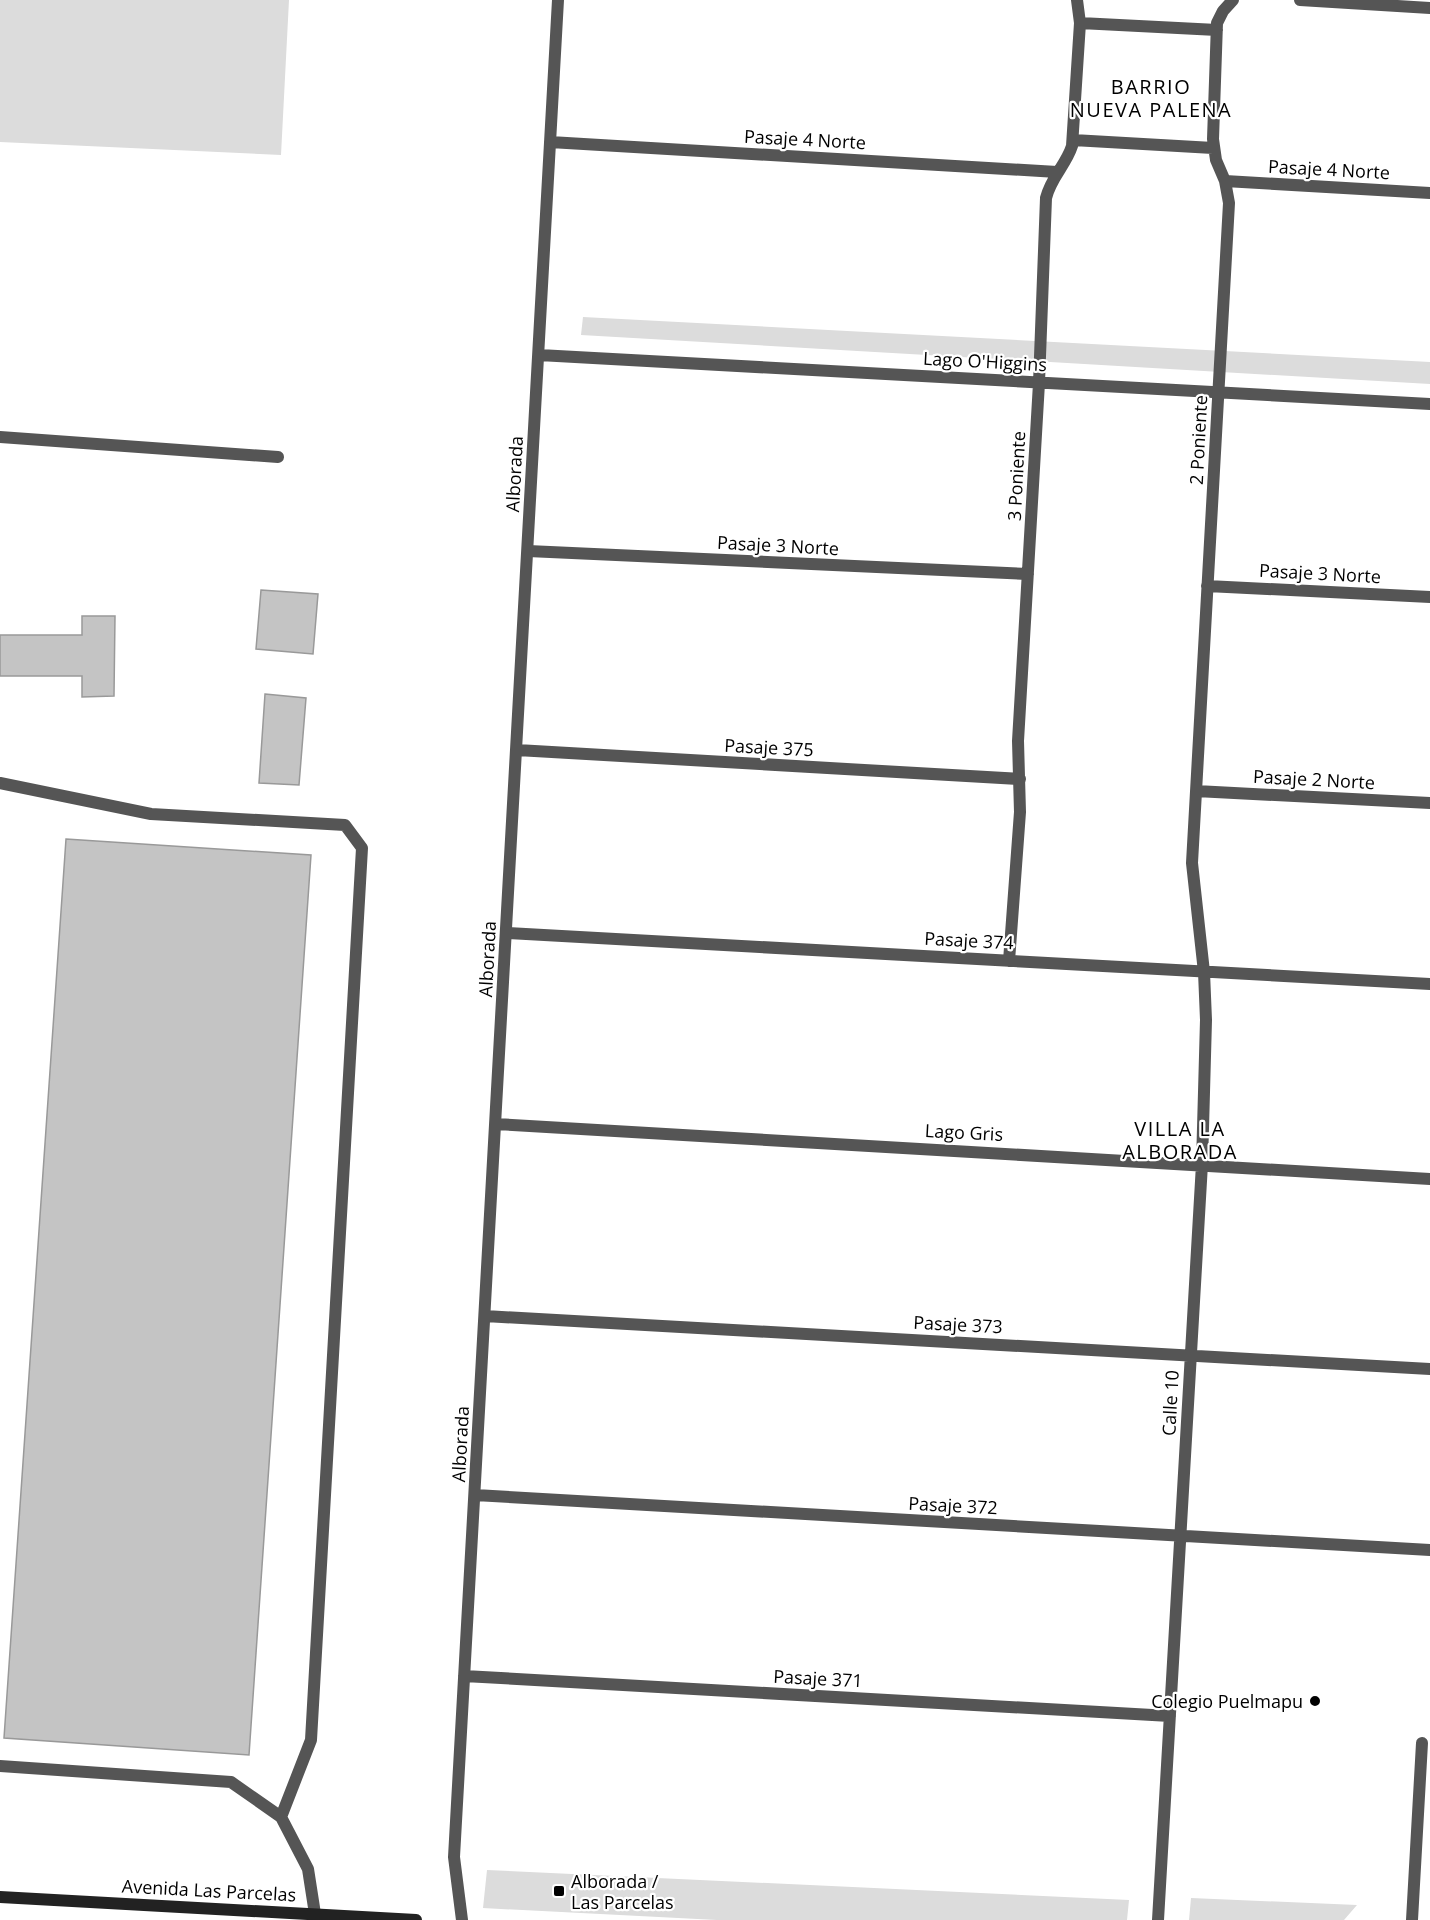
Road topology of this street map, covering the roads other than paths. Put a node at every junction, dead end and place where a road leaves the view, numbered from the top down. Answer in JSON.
{"nodes":[{"id":1,"x":558,"y":0,"type":"edge"},
{"id":2,"x":1077,"y":0,"type":"edge"},
{"id":3,"x":1233,"y":0,"type":"edge"},
{"id":4,"x":1300,"y":0,"type":"edge"},
{"id":5,"x":1430,"y":8,"type":"edge"},
{"id":6,"x":1080,"y":23,"type":"junction"},
{"id":7,"x":1217,"y":30,"type":"junction"},
{"id":8,"x":1073,"y":140,"type":"junction"},
{"id":9,"x":550,"y":142,"type":"junction"},
{"id":10,"x":1213,"y":148,"type":"junction"},
{"id":11,"x":1057,"y":172,"type":"junction"},
{"id":12,"x":1225,"y":181,"type":"junction"},
{"id":13,"x":1430,"y":193,"type":"edge"},
{"id":14,"x":538,"y":355,"type":"junction"},
{"id":15,"x":1039,"y":382,"type":"junction"},
{"id":16,"x":1218,"y":392,"type":"junction"},
{"id":17,"x":1430,"y":404,"type":"edge"},
{"id":18,"x":0,"y":437,"type":"edge"},
{"id":19,"x":278,"y":457,"type":"dead end"},
{"id":20,"x":528,"y":551,"type":"junction"},
{"id":21,"x":1028,"y":574,"type":"junction"},
{"id":22,"x":1207,"y":586,"type":"junction"},
{"id":23,"x":1430,"y":597,"type":"edge"},
{"id":24,"x":516,"y":750,"type":"junction"},
{"id":25,"x":1020,"y":779,"type":"junction"},
{"id":26,"x":0,"y":783,"type":"edge"},
{"id":27,"x":1196,"y":791,"type":"junction"},
{"id":28,"x":1430,"y":803,"type":"edge"},
{"id":29,"x":1194,"y":889,"type":"joint"},
{"id":30,"x":506,"y":933,"type":"junction"},
{"id":31,"x":1009,"y":961,"type":"junction"},
{"id":32,"x":1204,"y":972,"type":"junction"},
{"id":33,"x":1430,"y":984,"type":"edge"},
{"id":34,"x":496,"y":1124,"type":"junction"},
{"id":35,"x":1202,"y":1164,"type":"junction"},
{"id":36,"x":1430,"y":1179,"type":"edge"},
{"id":37,"x":485,"y":1316,"type":"junction"},
{"id":38,"x":1191,"y":1355,"type":"junction"},
{"id":39,"x":1430,"y":1369,"type":"edge"},
{"id":40,"x":475,"y":1495,"type":"junction"},
{"id":41,"x":1180,"y":1536,"type":"junction"},
{"id":42,"x":1430,"y":1550,"type":"edge"},
{"id":43,"x":464,"y":1676,"type":"junction"},
{"id":44,"x":1170,"y":1716,"type":"junction"},
{"id":45,"x":1422,"y":1743,"type":"dead end"},
{"id":46,"x":0,"y":1766,"type":"edge"},
{"id":47,"x":281,"y":1818,"type":"junction"},
{"id":48,"x":0,"y":1897,"type":"edge"},
{"id":49,"x":315,"y":1914,"type":"junction"},
{"id":50,"x":232,"y":1915,"type":"edge"},
{"id":51,"x":416,"y":1920,"type":"edge"},
{"id":52,"x":462,"y":1920,"type":"edge"},
{"id":53,"x":1158,"y":1920,"type":"edge"},
{"id":54,"x":1412,"y":1920,"type":"edge"}],
"edges":[{"from":1,"to":9,"type":"street","name":"Alborada"},
{"from":2,"to":6,"type":"street","name":"3 Poniente"},
{"from":3,"to":7,"type":"street","name":"2 Poniente"},
{"from":4,"to":5,"type":"street"},
{"from":6,"to":7,"type":"street"},
{"from":6,"to":8,"type":"street","name":"3 Poniente"},
{"from":7,"to":10,"type":"street","name":"2 Poniente"},
{"from":8,"to":10,"type":"street"},
{"from":8,"to":11,"type":"street","name":"3 Poniente"},
{"from":9,"to":11,"type":"street","name":"Pasaje 4 Norte"},
{"from":9,"to":14,"type":"street","name":"Alborada"},
{"from":10,"to":12,"type":"street","name":"2 Poniente"},
{"from":11,"to":15,"type":"street","name":"3 Poniente"},
{"from":12,"to":13,"type":"street","name":"Pasaje 4 Norte"},
{"from":12,"to":16,"type":"street","name":"2 Poniente"},
{"from":14,"to":15,"type":"street","name":"Lago O'Higgins"},
{"from":14,"to":20,"type":"street","name":"Alborada"},
{"from":15,"to":16,"type":"street","name":"Lago O'Higgins"},
{"from":15,"to":21,"type":"street","name":"3 Poniente"},
{"from":16,"to":17,"type":"street","name":"Lago O'Higgins"},
{"from":16,"to":22,"type":"street","name":"2 Poniente"},
{"from":18,"to":19,"type":"street"},
{"from":20,"to":21,"type":"street","name":"Pasaje 3 Norte"},
{"from":20,"to":24,"type":"street","name":"Alborada"},
{"from":21,"to":25,"type":"street","name":"3 Poniente"},
{"from":22,"to":23,"type":"street","name":"Pasaje 3 Norte"},
{"from":22,"to":27,"type":"street","name":"2 Poniente"},
{"from":24,"to":25,"type":"street","name":"Pasaje 375"},
{"from":24,"to":30,"type":"street","name":"Alborada"},
{"from":25,"to":31,"type":"street","name":"3 Poniente"},
{"from":26,"to":47,"type":"street"},
{"from":27,"to":28,"type":"street","name":"Pasaje 2 Norte"},
{"from":27,"to":29,"type":"street","name":"2 Poniente"},
{"from":29,"to":32,"type":"street","name":"Calle 10"},
{"from":30,"to":31,"type":"street","name":"Pasaje 374"},
{"from":30,"to":34,"type":"street","name":"Alborada"},
{"from":31,"to":32,"type":"street","name":"Pasaje 374"},
{"from":32,"to":33,"type":"street","name":"Pasaje 374"},
{"from":32,"to":35,"type":"street","name":"Calle 10"},
{"from":34,"to":35,"type":"street","name":"Lago Gris"},
{"from":34,"to":37,"type":"street","name":"Alborada"},
{"from":35,"to":36,"type":"street","name":"Lago Gris"},
{"from":35,"to":38,"type":"street","name":"Calle 10"},
{"from":37,"to":38,"type":"street","name":"Pasaje 373"},
{"from":37,"to":40,"type":"street","name":"Alborada"},
{"from":38,"to":39,"type":"street","name":"Pasaje 373"},
{"from":38,"to":41,"type":"street","name":"Calle 10"},
{"from":40,"to":41,"type":"street","name":"Pasaje 372"},
{"from":40,"to":43,"type":"street","name":"Alborada"},
{"from":41,"to":42,"type":"street","name":"Pasaje 372"},
{"from":41,"to":44,"type":"street","name":"Calle 10"},
{"from":43,"to":44,"type":"street","name":"Pasaje 371"},
{"from":43,"to":52,"type":"street","name":"Alborada"},
{"from":44,"to":53,"type":"street","name":"Calle 10"},
{"from":45,"to":54,"type":"street"},
{"from":46,"to":47,"type":"street"},
{"from":47,"to":49,"type":"street"},
{"from":48,"to":50,"type":"main road","name":"Avenida Las Parcelas"},
{"from":49,"to":50,"type":"main road","name":"Avenida Las Parcelas"},
{"from":49,"to":51,"type":"main road","name":"Avenida Las Parcelas"}]}
